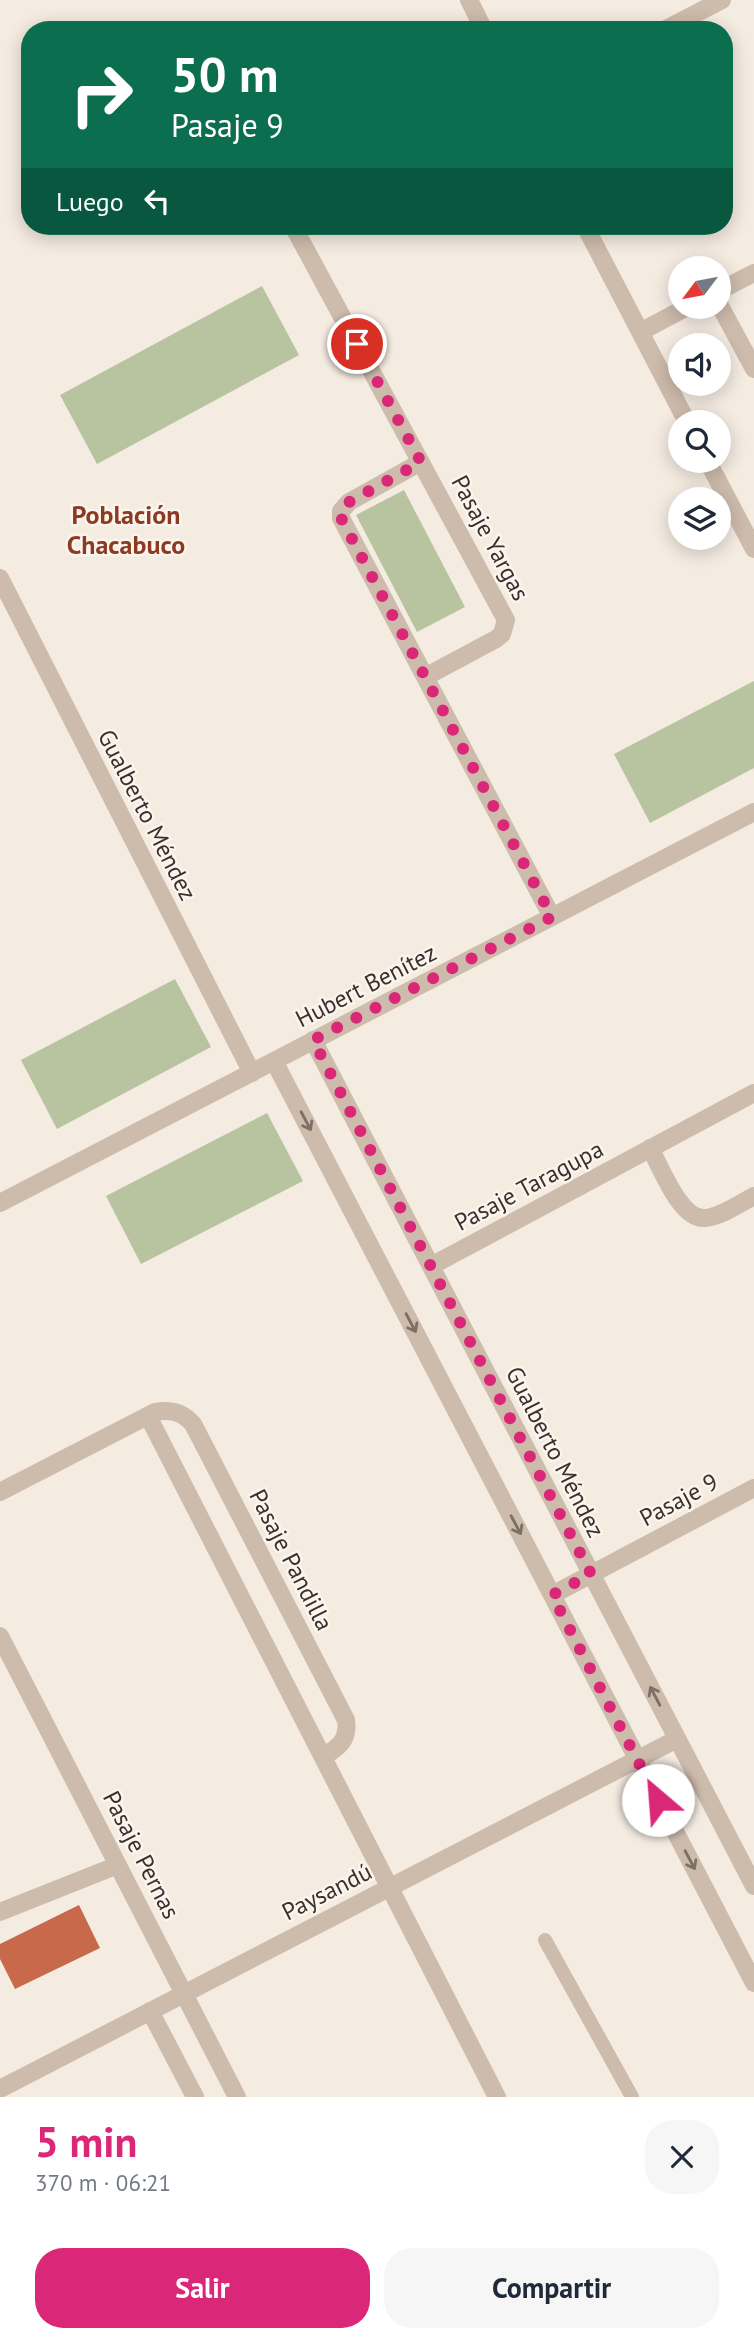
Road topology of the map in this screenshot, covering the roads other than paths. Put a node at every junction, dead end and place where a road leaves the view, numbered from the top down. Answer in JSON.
{"nodes":[{"id":1,"x":469,"y":0,"type":"edge"},
{"id":2,"x":722,"y":0,"type":"edge"},
{"id":3,"x":480,"y":21,"type":"edge"},
{"id":4,"x":681,"y":21,"type":"edge"},
{"id":5,"x":298,"y":235,"type":"edge"},
{"id":6,"x":590,"y":235,"type":"edge"},
{"id":7,"x":754,"y":273,"type":"edge"},
{"id":8,"x":732,"y":284,"type":"edge"},
{"id":9,"x":668,"y":317,"type":"edge"},
{"id":10,"x":727,"y":319,"type":"edge"},
{"id":11,"x":640,"y":332,"type":"junction"},
{"id":12,"x":754,"y":369,"type":"edge"},
{"id":13,"x":681,"y":410,"type":"edge"},
{"id":14,"x":421,"y":462,"type":"junction"},
{"id":15,"x":714,"y":473,"type":"edge"},
{"id":16,"x":754,"y":549,"type":"edge"},
{"id":17,"x":0,"y":578,"type":"edge"},
{"id":18,"x":425,"y":677,"type":"junction"},
{"id":19,"x":754,"y":812,"type":"edge"},
{"id":20,"x":552,"y":917,"type":"junction"},
{"id":21,"x":313,"y":1040,"type":"junction"},
{"id":22,"x":274,"y":1061,"type":"junction"},
{"id":23,"x":252,"y":1073,"type":"junction"},
{"id":24,"x":754,"y":1093,"type":"edge"},
{"id":25,"x":650,"y":1148,"type":"junction"},
{"id":26,"x":754,"y":1196,"type":"edge"},
{"id":27,"x":0,"y":1203,"type":"edge"},
{"id":28,"x":431,"y":1266,"type":"junction"},
{"id":29,"x":148,"y":1416,"type":"junction"},
{"id":30,"x":754,"y":1488,"type":"edge"},
{"id":31,"x":0,"y":1492,"type":"edge"},
{"id":32,"x":591,"y":1574,"type":"junction"},
{"id":33,"x":552,"y":1595,"type":"junction"},
{"id":34,"x":0,"y":1636,"type":"edge"},
{"id":35,"x":677,"y":1739,"type":"junction"},
{"id":36,"x":323,"y":1757,"type":"junction"},
{"id":37,"x":638,"y":1759,"type":"junction"},
{"id":38,"x":118,"y":1865,"type":"junction"},
{"id":39,"x":754,"y":1886,"type":"edge"},
{"id":40,"x":390,"y":1888,"type":"junction"},
{"id":41,"x":0,"y":1912,"type":"edge"},
{"id":42,"x":545,"y":1940,"type":"dead end"},
{"id":43,"x":754,"y":1983,"type":"edge"},
{"id":44,"x":184,"y":1994,"type":"junction"},
{"id":45,"x":150,"y":2011,"type":"junction"},
{"id":46,"x":0,"y":2089,"type":"edge"},
{"id":47,"x":195,"y":2097,"type":"edge"},
{"id":48,"x":237,"y":2097,"type":"edge"},
{"id":49,"x":497,"y":2097,"type":"edge"},
{"id":50,"x":632,"y":2097,"type":"edge"}],
"edges":[{"from":1,"to":3,"type":"street"},
{"from":2,"to":4,"type":"street"},
{"from":5,"to":14,"type":"street","name":"Pasaje Yargas"},
{"from":6,"to":11,"type":"street"},
{"from":7,"to":8,"type":"street"},
{"from":9,"to":11,"type":"street"},
{"from":10,"to":12,"type":"street"},
{"from":11,"to":13,"type":"street"},
{"from":14,"to":18,"type":"street","name":"Pasaje Yargas"},
{"from":14,"to":18,"type":"street","name":"Pasaje Yargas"},
{"from":15,"to":16,"type":"street"},
{"from":17,"to":23,"type":"street","name":"Gualberto Méndez"},
{"from":18,"to":20,"type":"street","name":"Pasaje Yargas"},
{"from":19,"to":20,"type":"street","name":"Hubert Benítez"},
{"from":20,"to":21,"type":"street","name":"Hubert Benítez"},
{"from":21,"to":22,"type":"street","name":"Hubert Benítez"},
{"from":21,"to":28,"type":"street","name":"Gualberto Méndez"},
{"from":22,"to":23,"type":"street","name":"Hubert Benítez"},
{"from":22,"to":33,"type":"street","one_way":true},
{"from":23,"to":27,"type":"street","name":"Hubert Benítez"},
{"from":24,"to":25,"type":"street","name":"Pasaje Taragupa"},
{"from":25,"to":26,"type":"street"},
{"from":25,"to":28,"type":"street","name":"Pasaje Taragupa"},
{"from":28,"to":32,"type":"street","name":"Gualberto Méndez"},
{"from":29,"to":31,"type":"street","name":"Pasaje Pandilla"},
{"from":29,"to":36,"type":"street"},
{"from":29,"to":36,"type":"street","name":"Pasaje Pandilla"},
{"from":30,"to":32,"type":"street","name":"Pasaje 9"},
{"from":32,"to":33,"type":"street","name":"Pasaje 9"},
{"from":35,"to":32,"type":"street","name":"Gualberto Méndez","one_way":true},
{"from":33,"to":37,"type":"street"},
{"from":34,"to":38,"type":"street","name":"Pasaje Pernas"},
{"from":35,"to":37,"type":"street","name":"Paysandú"},
{"from":35,"to":39,"type":"street","name":"Gualberto Méndez"},
{"from":36,"to":40,"type":"street"},
{"from":37,"to":40,"type":"street","name":"Paysandú"},
{"from":37,"to":43,"type":"street","one_way":true},
{"from":38,"to":41,"type":"street"},
{"from":38,"to":44,"type":"street","name":"Pasaje Pernas"},
{"from":40,"to":44,"type":"street","name":"Paysandú"},
{"from":40,"to":49,"type":"street"},
{"from":42,"to":50,"type":"lane"},
{"from":44,"to":45,"type":"street","name":"Paysandú"},
{"from":44,"to":48,"type":"street","name":"Pasaje Pernas"},
{"from":45,"to":46,"type":"street","name":"Paysandú"},
{"from":45,"to":47,"type":"street"}]}
